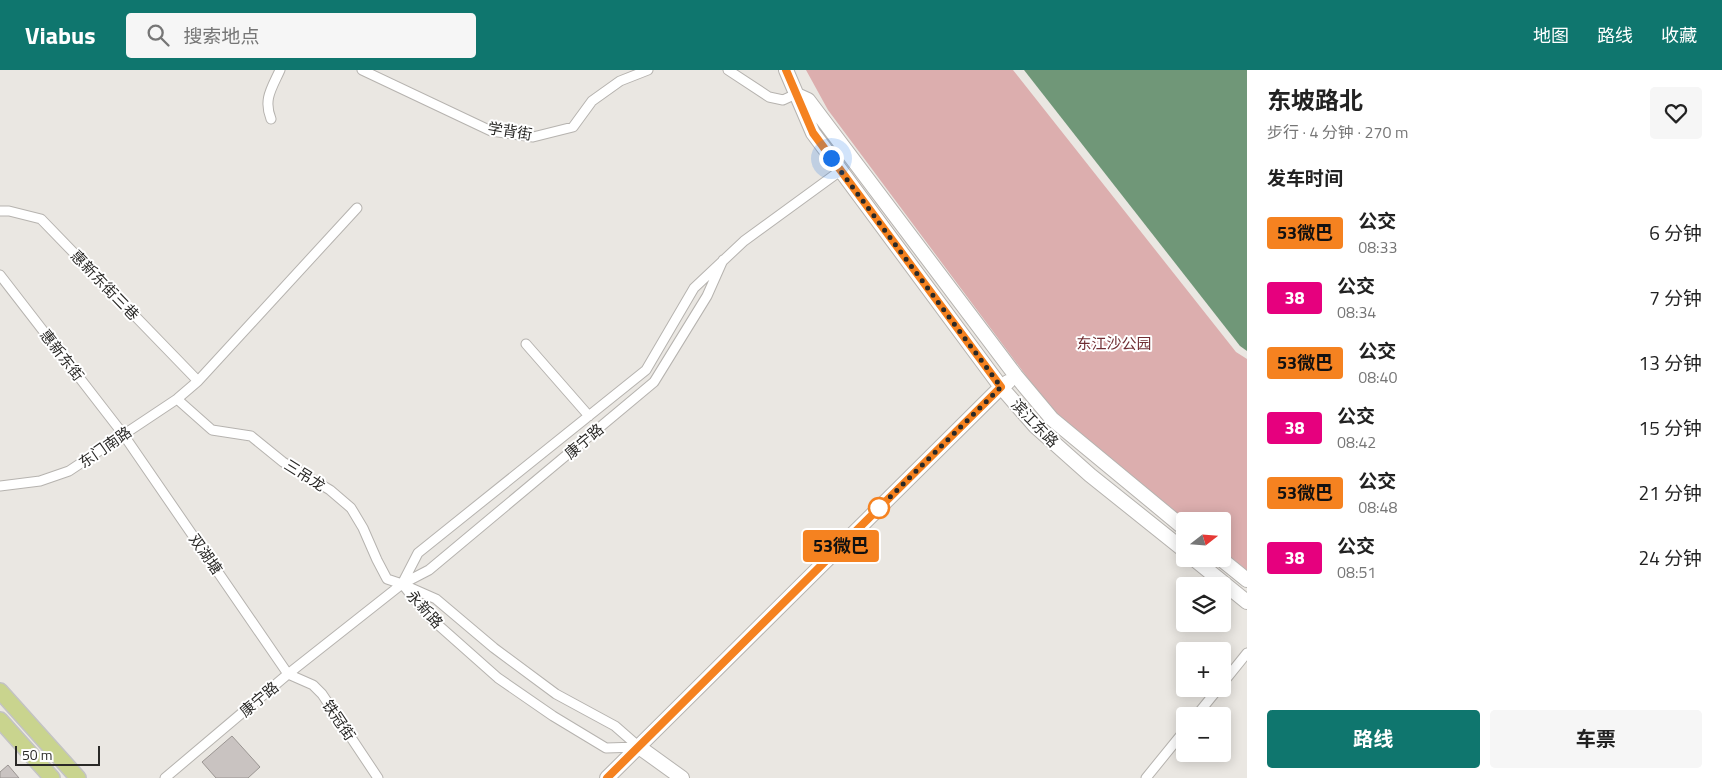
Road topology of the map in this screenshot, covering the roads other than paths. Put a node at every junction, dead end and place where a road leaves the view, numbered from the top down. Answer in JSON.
{"nodes":[{"id":1,"x":280,"y":70,"type":"edge"},
{"id":2,"x":362,"y":70,"type":"edge"},
{"id":3,"x":648,"y":70,"type":"edge"},
{"id":4,"x":728,"y":70,"type":"edge"},
{"id":5,"x":786,"y":70,"type":"edge"},
{"id":6,"x":796,"y":94,"type":"junction"},
{"id":7,"x":270,"y":120,"type":"dead end"},
{"id":8,"x":840,"y":171,"type":"junction"},
{"id":9,"x":357,"y":208,"type":"dead end"},
{"id":10,"x":0,"y":211,"type":"edge"},
{"id":11,"x":723,"y":260,"type":"junction"},
{"id":12,"x":0,"y":275,"type":"edge"},
{"id":13,"x":526,"y":344,"type":"dead end"},
{"id":14,"x":1016,"y":376,"type":"junction"},
{"id":15,"x":198,"y":381,"type":"junction"},
{"id":16,"x":1001,"y":387,"type":"junction"},
{"id":17,"x":177,"y":399,"type":"junction"},
{"id":18,"x":589,"y":416,"type":"junction"},
{"id":19,"x":123,"y":434,"type":"junction"},
{"id":20,"x":0,"y":486,"type":"edge"},
{"id":21,"x":1176,"y":522,"type":"edge"},
{"id":22,"x":1176,"y":544,"type":"edge"},
{"id":23,"x":1231,"y":567,"type":"edge"},
{"id":24,"x":1205,"y":568,"type":"edge"},
{"id":25,"x":1247,"y":580,"type":"edge"},
{"id":26,"x":402,"y":584,"type":"junction"},
{"id":27,"x":1247,"y":602,"type":"edge"},
{"id":28,"x":1247,"y":654,"type":"edge"},
{"id":29,"x":1231,"y":673,"type":"edge"},
{"id":30,"x":288,"y":674,"type":"junction"},
{"id":31,"x":0,"y":691,"type":"edge"},
{"id":32,"x":1211,"y":697,"type":"edge"},
{"id":33,"x":1203,"y":707,"type":"edge"},
{"id":34,"x":0,"y":720,"type":"edge"},
{"id":35,"x":1176,"y":741,"type":"edge"},
{"id":36,"x":639,"y":747,"type":"junction"},
{"id":37,"x":52,"y":778,"type":"edge"},
{"id":38,"x":78,"y":778,"type":"edge"},
{"id":39,"x":165,"y":778,"type":"edge"},
{"id":40,"x":378,"y":778,"type":"edge"},
{"id":41,"x":607,"y":778,"type":"edge"},
{"id":42,"x":682,"y":778,"type":"edge"},
{"id":43,"x":1146,"y":778,"type":"edge"}],
"edges":[{"from":1,"to":7,"type":"street"},
{"from":2,"to":3,"type":"street","name":"学背街"},
{"from":4,"to":6,"type":"street"},
{"from":5,"to":6,"type":"main road","name":"滨江东路"},
{"from":6,"to":8,"type":"main road","name":"滨江东路"},
{"from":6,"to":14,"type":"main road","name":"滨江东路"},
{"from":8,"to":11,"type":"street","name":"康宁路"},
{"from":8,"to":16,"type":"main road","name":"滨江东路"},
{"from":9,"to":15,"type":"street","name":"东门南路"},
{"from":10,"to":15,"type":"street","name":"惠新东街三巷"},
{"from":11,"to":18,"type":"street","name":"康宁路"},
{"from":11,"to":26,"type":"street","name":"康宁路"},
{"from":12,"to":19,"type":"street","name":"惠新东街"},
{"from":13,"to":18,"type":"street"},
{"from":14,"to":16,"type":"main road"},
{"from":14,"to":21,"type":"main road","name":"滨江东路"},
{"from":15,"to":17,"type":"street","name":"东门南路"},
{"from":16,"to":22,"type":"main road","name":"滨江东路"},
{"from":16,"to":36,"type":"main road"},
{"from":17,"to":19,"type":"street","name":"东门南路"},
{"from":17,"to":26,"type":"street","name":"三吊龙"},
{"from":18,"to":26,"type":"street","name":"康宁路"},
{"from":19,"to":20,"type":"street","name":"东门南路"},
{"from":19,"to":30,"type":"street","name":"双湖塘"},
{"from":23,"to":25,"type":"main road"},
{"from":24,"to":27,"type":"main road"},
{"from":26,"to":30,"type":"street","name":"康宁路"},
{"from":26,"to":36,"type":"street","name":"永新路"},
{"from":26,"to":36,"type":"street","name":"永新路"},
{"from":28,"to":29,"type":"street"},
{"from":30,"to":39,"type":"street","name":"康宁路"},
{"from":30,"to":40,"type":"street","name":"铁冠街"},
{"from":31,"to":38,"type":"main road"},
{"from":32,"to":33,"type":"street"},
{"from":34,"to":37,"type":"main road"},
{"from":35,"to":43,"type":"street"},
{"from":36,"to":41,"type":"main road"},
{"from":36,"to":42,"type":"main road","name":"永新路"}]}
